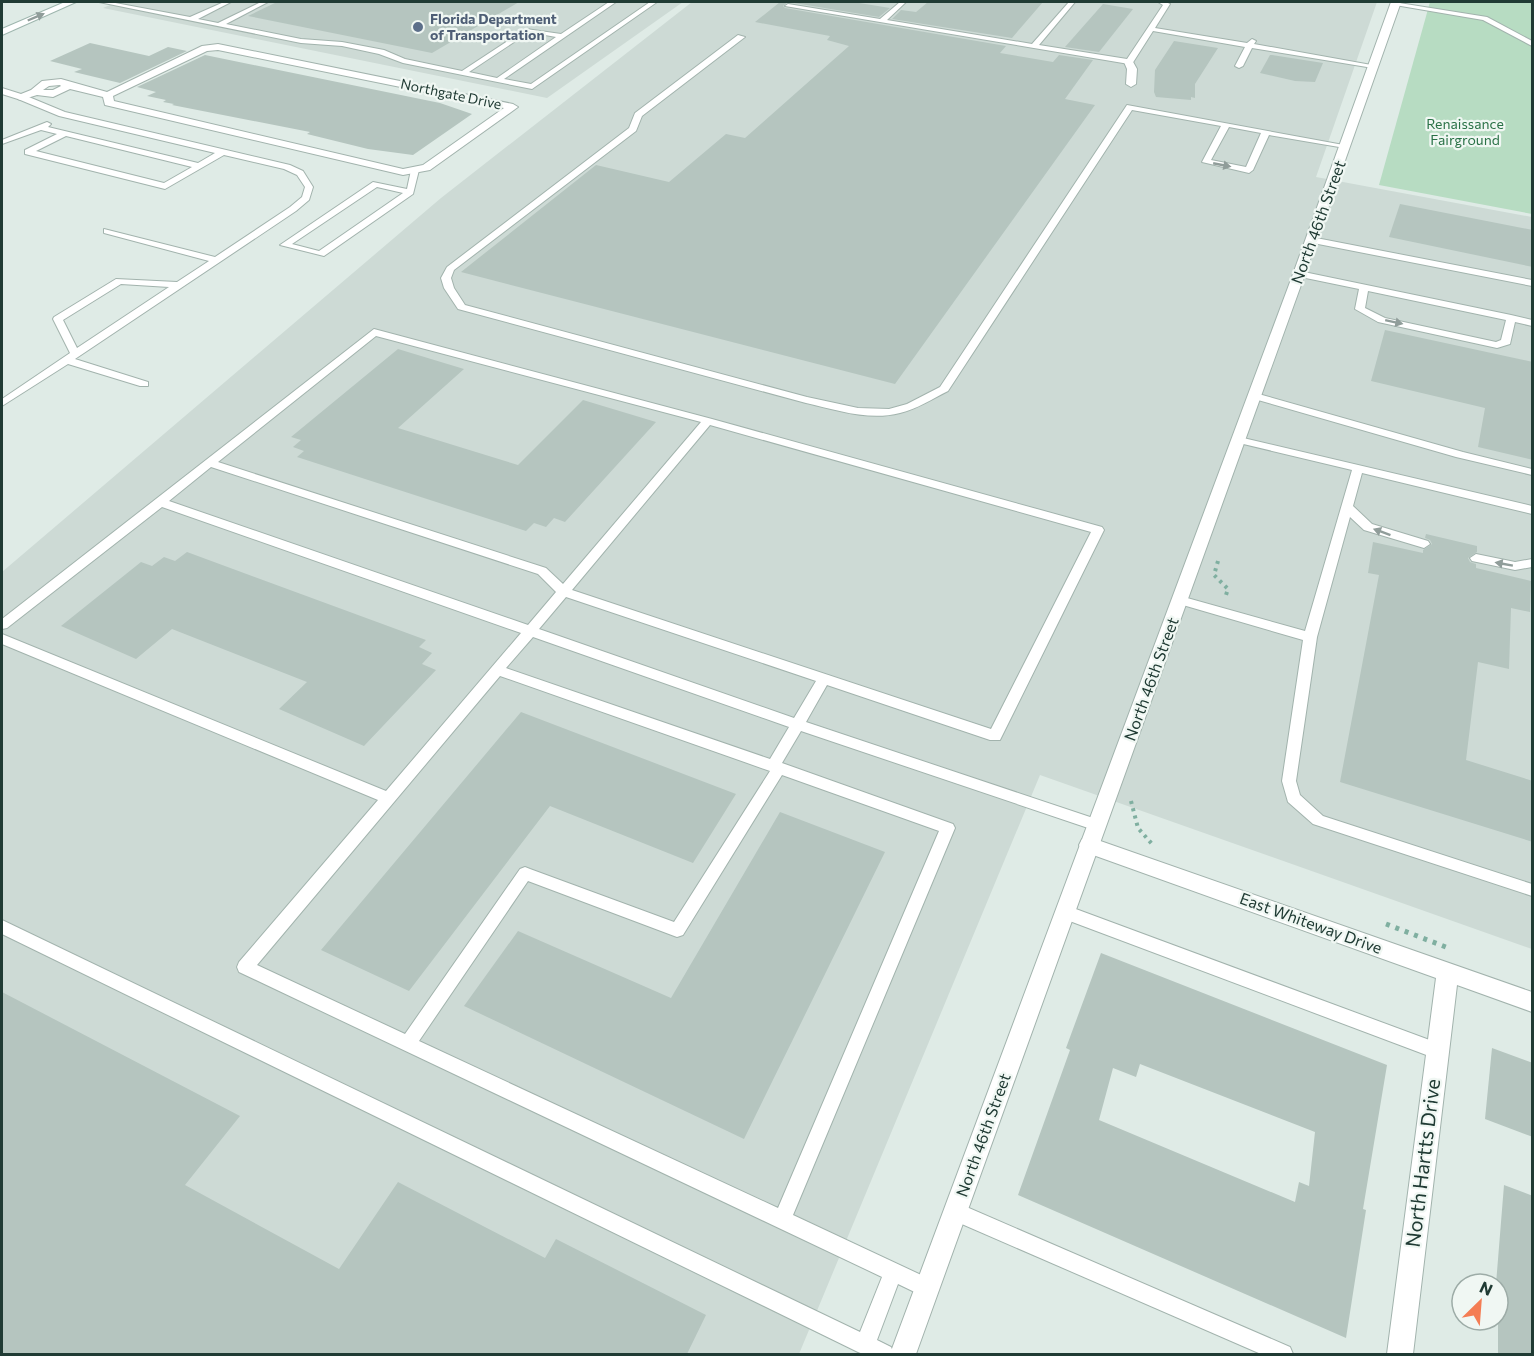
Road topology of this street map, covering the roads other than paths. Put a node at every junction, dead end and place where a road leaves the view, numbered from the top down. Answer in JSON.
{"nodes":[{"id":1,"x":71,"y":2,"type":"edge"},
{"id":2,"x":102,"y":2,"type":"edge"},
{"id":3,"x":228,"y":2,"type":"edge"},
{"id":4,"x":266,"y":2,"type":"edge"},
{"id":5,"x":613,"y":2,"type":"edge"},
{"id":6,"x":654,"y":2,"type":"edge"},
{"id":7,"x":903,"y":2,"type":"edge"},
{"id":8,"x":1072,"y":2,"type":"edge"},
{"id":9,"x":1161,"y":2,"type":"edge"},
{"id":10,"x":1395,"y":2,"type":"edge"},
{"id":11,"x":788,"y":6,"type":"dead end"},
{"id":12,"x":192,"y":19,"type":"junction"},
{"id":13,"x":881,"y":21,"type":"junction"},
{"id":14,"x":219,"y":25,"type":"junction"},
{"id":15,"x":1153,"y":27,"type":"junction"},
{"id":16,"x":2,"y":32,"type":"edge"},
{"id":17,"x":562,"y":36,"type":"junction"},
{"id":18,"x":741,"y":37,"type":"dead end"},
{"id":19,"x":1251,"y":44,"type":"junction"},
{"id":20,"x":1533,"y":44,"type":"edge"},
{"id":21,"x":1034,"y":47,"type":"junction"},
{"id":22,"x":1129,"y":62,"type":"junction"},
{"id":23,"x":1374,"y":63,"type":"junction"},
{"id":24,"x":1239,"y":66,"type":"dead end"},
{"id":25,"x":463,"y":73,"type":"junction"},
{"id":26,"x":498,"y":80,"type":"junction"},
{"id":27,"x":1131,"y":84,"type":"dead end"},
{"id":28,"x":2,"y":91,"type":"edge"},
{"id":29,"x":108,"y":95,"type":"junction"},
{"id":30,"x":21,"y":97,"type":"junction"},
{"id":31,"x":65,"y":114,"type":"junction"},
{"id":32,"x":1226,"y":125,"type":"junction"},
{"id":33,"x":40,"y":127,"type":"junction"},
{"id":34,"x":1266,"y":132,"type":"junction"},
{"id":35,"x":65,"y":133,"type":"junction"},
{"id":36,"x":2,"y":142,"type":"edge"},
{"id":37,"x":1345,"y":146,"type":"junction"},
{"id":38,"x":222,"y":152,"type":"junction"},
{"id":39,"x":199,"y":166,"type":"junction"},
{"id":40,"x":415,"y":170,"type":"junction"},
{"id":41,"x":410,"y":192,"type":"junction"},
{"id":42,"x":107,"y":231,"type":"dead end"},
{"id":43,"x":1311,"y":240,"type":"junction"},
{"id":44,"x":217,"y":260,"type":"junction"},
{"id":45,"x":1299,"y":274,"type":"junction"},
{"id":46,"x":1533,"y":283,"type":"edge"},
{"id":47,"x":180,"y":285,"type":"junction"},
{"id":48,"x":1364,"y":288,"type":"junction"},
{"id":49,"x":1511,"y":318,"type":"junction"},
{"id":50,"x":1533,"y":322,"type":"edge"},
{"id":51,"x":71,"y":357,"type":"junction"},
{"id":52,"x":144,"y":384,"type":"dead end"},
{"id":53,"x":2,"y":392,"type":"edge"},
{"id":54,"x":13,"y":396,"type":"junction"},
{"id":55,"x":1255,"y":396,"type":"junction"},
{"id":56,"x":2,"y":404,"type":"edge"},
{"id":57,"x":708,"y":421,"type":"junction"},
{"id":58,"x":1239,"y":440,"type":"junction"},
{"id":59,"x":210,"y":463,"type":"junction"},
{"id":60,"x":1358,"y":468,"type":"junction"},
{"id":61,"x":1533,"y":472,"type":"edge"},
{"id":62,"x":160,"y":502,"type":"junction"},
{"id":63,"x":1347,"y":507,"type":"junction"},
{"id":64,"x":1533,"y":510,"type":"edge"},
{"id":65,"x":1424,"y":544,"type":"dead end"},
{"id":66,"x":1476,"y":558,"type":"dead end"},
{"id":67,"x":1533,"y":563,"type":"edge"},
{"id":68,"x":563,"y":592,"type":"junction"},
{"id":69,"x":1180,"y":600,"type":"junction"},
{"id":70,"x":2,"y":626,"type":"edge"},
{"id":71,"x":531,"y":630,"type":"junction"},
{"id":72,"x":1310,"y":637,"type":"junction"},
{"id":73,"x":2,"y":639,"type":"edge"},
{"id":74,"x":497,"y":670,"type":"junction"},
{"id":75,"x":824,"y":679,"type":"junction"},
{"id":76,"x":797,"y":724,"type":"junction"},
{"id":77,"x":776,"y":767,"type":"junction"},
{"id":78,"x":389,"y":798,"type":"junction"},
{"id":79,"x":1097,"y":825,"type":"junction"},
{"id":80,"x":1089,"y":844,"type":"junction"},
{"id":81,"x":1533,"y":890,"type":"edge"},
{"id":82,"x":1065,"y":912,"type":"junction"},
{"id":83,"x":2,"y":927,"type":"edge"},
{"id":84,"x":1448,"y":972,"type":"junction"},
{"id":85,"x":1533,"y":1002,"type":"edge"},
{"id":86,"x":408,"y":1043,"type":"junction"},
{"id":87,"x":1437,"y":1051,"type":"junction"},
{"id":88,"x":955,"y":1211,"type":"junction"},
{"id":89,"x":782,"y":1220,"type":"junction"},
{"id":90,"x":893,"y":1272,"type":"junction"},
{"id":91,"x":927,"y":1288,"type":"junction"},
{"id":92,"x":866,"y":1345,"type":"junction"},
{"id":93,"x":884,"y":1354,"type":"edge"},
{"id":94,"x":903,"y":1354,"type":"edge"},
{"id":95,"x":1283,"y":1354,"type":"edge"},
{"id":96,"x":1400,"y":1354,"type":"edge"}],
"edges":[{"from":16,"to":1,"type":"street","one_way":true},
{"from":2,"to":12,"type":"lane"},
{"from":3,"to":12,"type":"lane"},
{"from":4,"to":14,"type":"lane"},
{"from":5,"to":17,"type":"lane"},
{"from":6,"to":26,"type":"lane"},
{"from":7,"to":13,"type":"lane"},
{"from":8,"to":21,"type":"lane"},
{"from":9,"to":15,"type":"lane"},
{"from":10,"to":20,"type":"lane"},
{"from":10,"to":23,"type":"street","name":"North 46th Street"},
{"from":11,"to":13,"type":"lane"},
{"from":12,"to":14,"type":"lane"},
{"from":13,"to":21,"type":"lane"},
{"from":14,"to":25,"type":"lane"},
{"from":15,"to":19,"type":"lane"},
{"from":15,"to":22,"type":"lane"},
{"from":17,"to":25,"type":"lane"},
{"from":17,"to":26,"type":"lane"},
{"from":18,"to":32,"type":"lane"},
{"from":19,"to":23,"type":"lane"},
{"from":19,"to":24,"type":"lane"},
{"from":21,"to":22,"type":"lane"},
{"from":22,"to":27,"type":"street"},
{"from":23,"to":37,"type":"street","name":"North 46th Street"},
{"from":25,"to":26,"type":"lane"},
{"from":28,"to":30,"type":"street"},
{"from":29,"to":30,"type":"street","name":"Northgate Drive"},
{"from":29,"to":40,"type":"street","name":"Northgate Drive"},
{"from":29,"to":40,"type":"street","name":"Northgate Drive"},
{"from":30,"to":31,"type":"lane"},
{"from":31,"to":33,"type":"lane"},
{"from":31,"to":38,"type":"lane"},
{"from":32,"to":34,"type":"lane"},
{"from":32,"to":34,"type":"lane","one_way":true},
{"from":33,"to":35,"type":"lane"},
{"from":33,"to":36,"type":"lane"},
{"from":34,"to":37,"type":"lane"},
{"from":35,"to":39,"type":"lane"},
{"from":35,"to":39,"type":"lane"},
{"from":37,"to":43,"type":"street","name":"North 46th Street"},
{"from":38,"to":39,"type":"lane"},
{"from":38,"to":44,"type":"lane"},
{"from":40,"to":41,"type":"lane"},
{"from":41,"to":41,"type":"lane"},
{"from":42,"to":44,"type":"lane"},
{"from":43,"to":45,"type":"street","name":"North 46th Street"},
{"from":43,"to":46,"type":"lane"},
{"from":44,"to":47,"type":"lane"},
{"from":45,"to":48,"type":"lane"},
{"from":45,"to":55,"type":"street","name":"North 46th Street"},
{"from":47,"to":51,"type":"lane"},
{"from":47,"to":51,"type":"lane"},
{"from":48,"to":49,"type":"lane"},
{"from":48,"to":49,"type":"lane","one_way":true},
{"from":49,"to":50,"type":"lane"},
{"from":51,"to":52,"type":"lane"},
{"from":51,"to":54,"type":"lane"},
{"from":53,"to":54,"type":"lane"},
{"from":54,"to":56,"type":"lane"},
{"from":55,"to":58,"type":"street","name":"North 46th Street"},
{"from":55,"to":61,"type":"lane"},
{"from":57,"to":59,"type":"lane"},
{"from":57,"to":68,"type":"lane"},
{"from":57,"to":75,"type":"lane"},
{"from":58,"to":60,"type":"lane"},
{"from":58,"to":69,"type":"street","name":"North 46th Street"},
{"from":59,"to":62,"type":"lane"},
{"from":59,"to":68,"type":"lane"},
{"from":60,"to":63,"type":"lane"},
{"from":60,"to":64,"type":"lane"},
{"from":62,"to":70,"type":"lane"},
{"from":62,"to":71,"type":"lane"},
{"from":65,"to":63,"type":"lane","one_way":true},
{"from":63,"to":72,"type":"lane"},
{"from":67,"to":66,"type":"lane","one_way":true},
{"from":68,"to":71,"type":"lane"},
{"from":68,"to":75,"type":"lane"},
{"from":69,"to":72,"type":"lane"},
{"from":69,"to":79,"type":"street","name":"North 46th Street"},
{"from":71,"to":74,"type":"lane"},
{"from":71,"to":76,"type":"lane"},
{"from":72,"to":81,"type":"lane"},
{"from":73,"to":78,"type":"lane"},
{"from":74,"to":77,"type":"lane"},
{"from":74,"to":78,"type":"lane"},
{"from":75,"to":76,"type":"lane"},
{"from":76,"to":77,"type":"lane"},
{"from":76,"to":79,"type":"lane"},
{"from":77,"to":86,"type":"lane"},
{"from":77,"to":89,"type":"lane"},
{"from":78,"to":86,"type":"lane"},
{"from":79,"to":80,"type":"street","name":"North 46th Street"},
{"from":80,"to":82,"type":"street","name":"North 46th Street"},
{"from":80,"to":84,"type":"street","name":"East Whiteway Drive"},
{"from":82,"to":87,"type":"lane"},
{"from":82,"to":88,"type":"street","name":"North 46th Street"},
{"from":83,"to":92,"type":"lane"},
{"from":84,"to":85,"type":"street","name":"East Whiteway Drive"},
{"from":84,"to":87,"type":"street","name":"North Hartts Drive"},
{"from":86,"to":89,"type":"lane"},
{"from":87,"to":96,"type":"street","name":"North Hartts Drive"},
{"from":88,"to":91,"type":"street","name":"North 46th Street"},
{"from":88,"to":95,"type":"lane"},
{"from":89,"to":90,"type":"lane"},
{"from":90,"to":91,"type":"lane"},
{"from":90,"to":92,"type":"lane"},
{"from":91,"to":94,"type":"street","name":"North 46th Street"},
{"from":92,"to":93,"type":"lane"}]}
